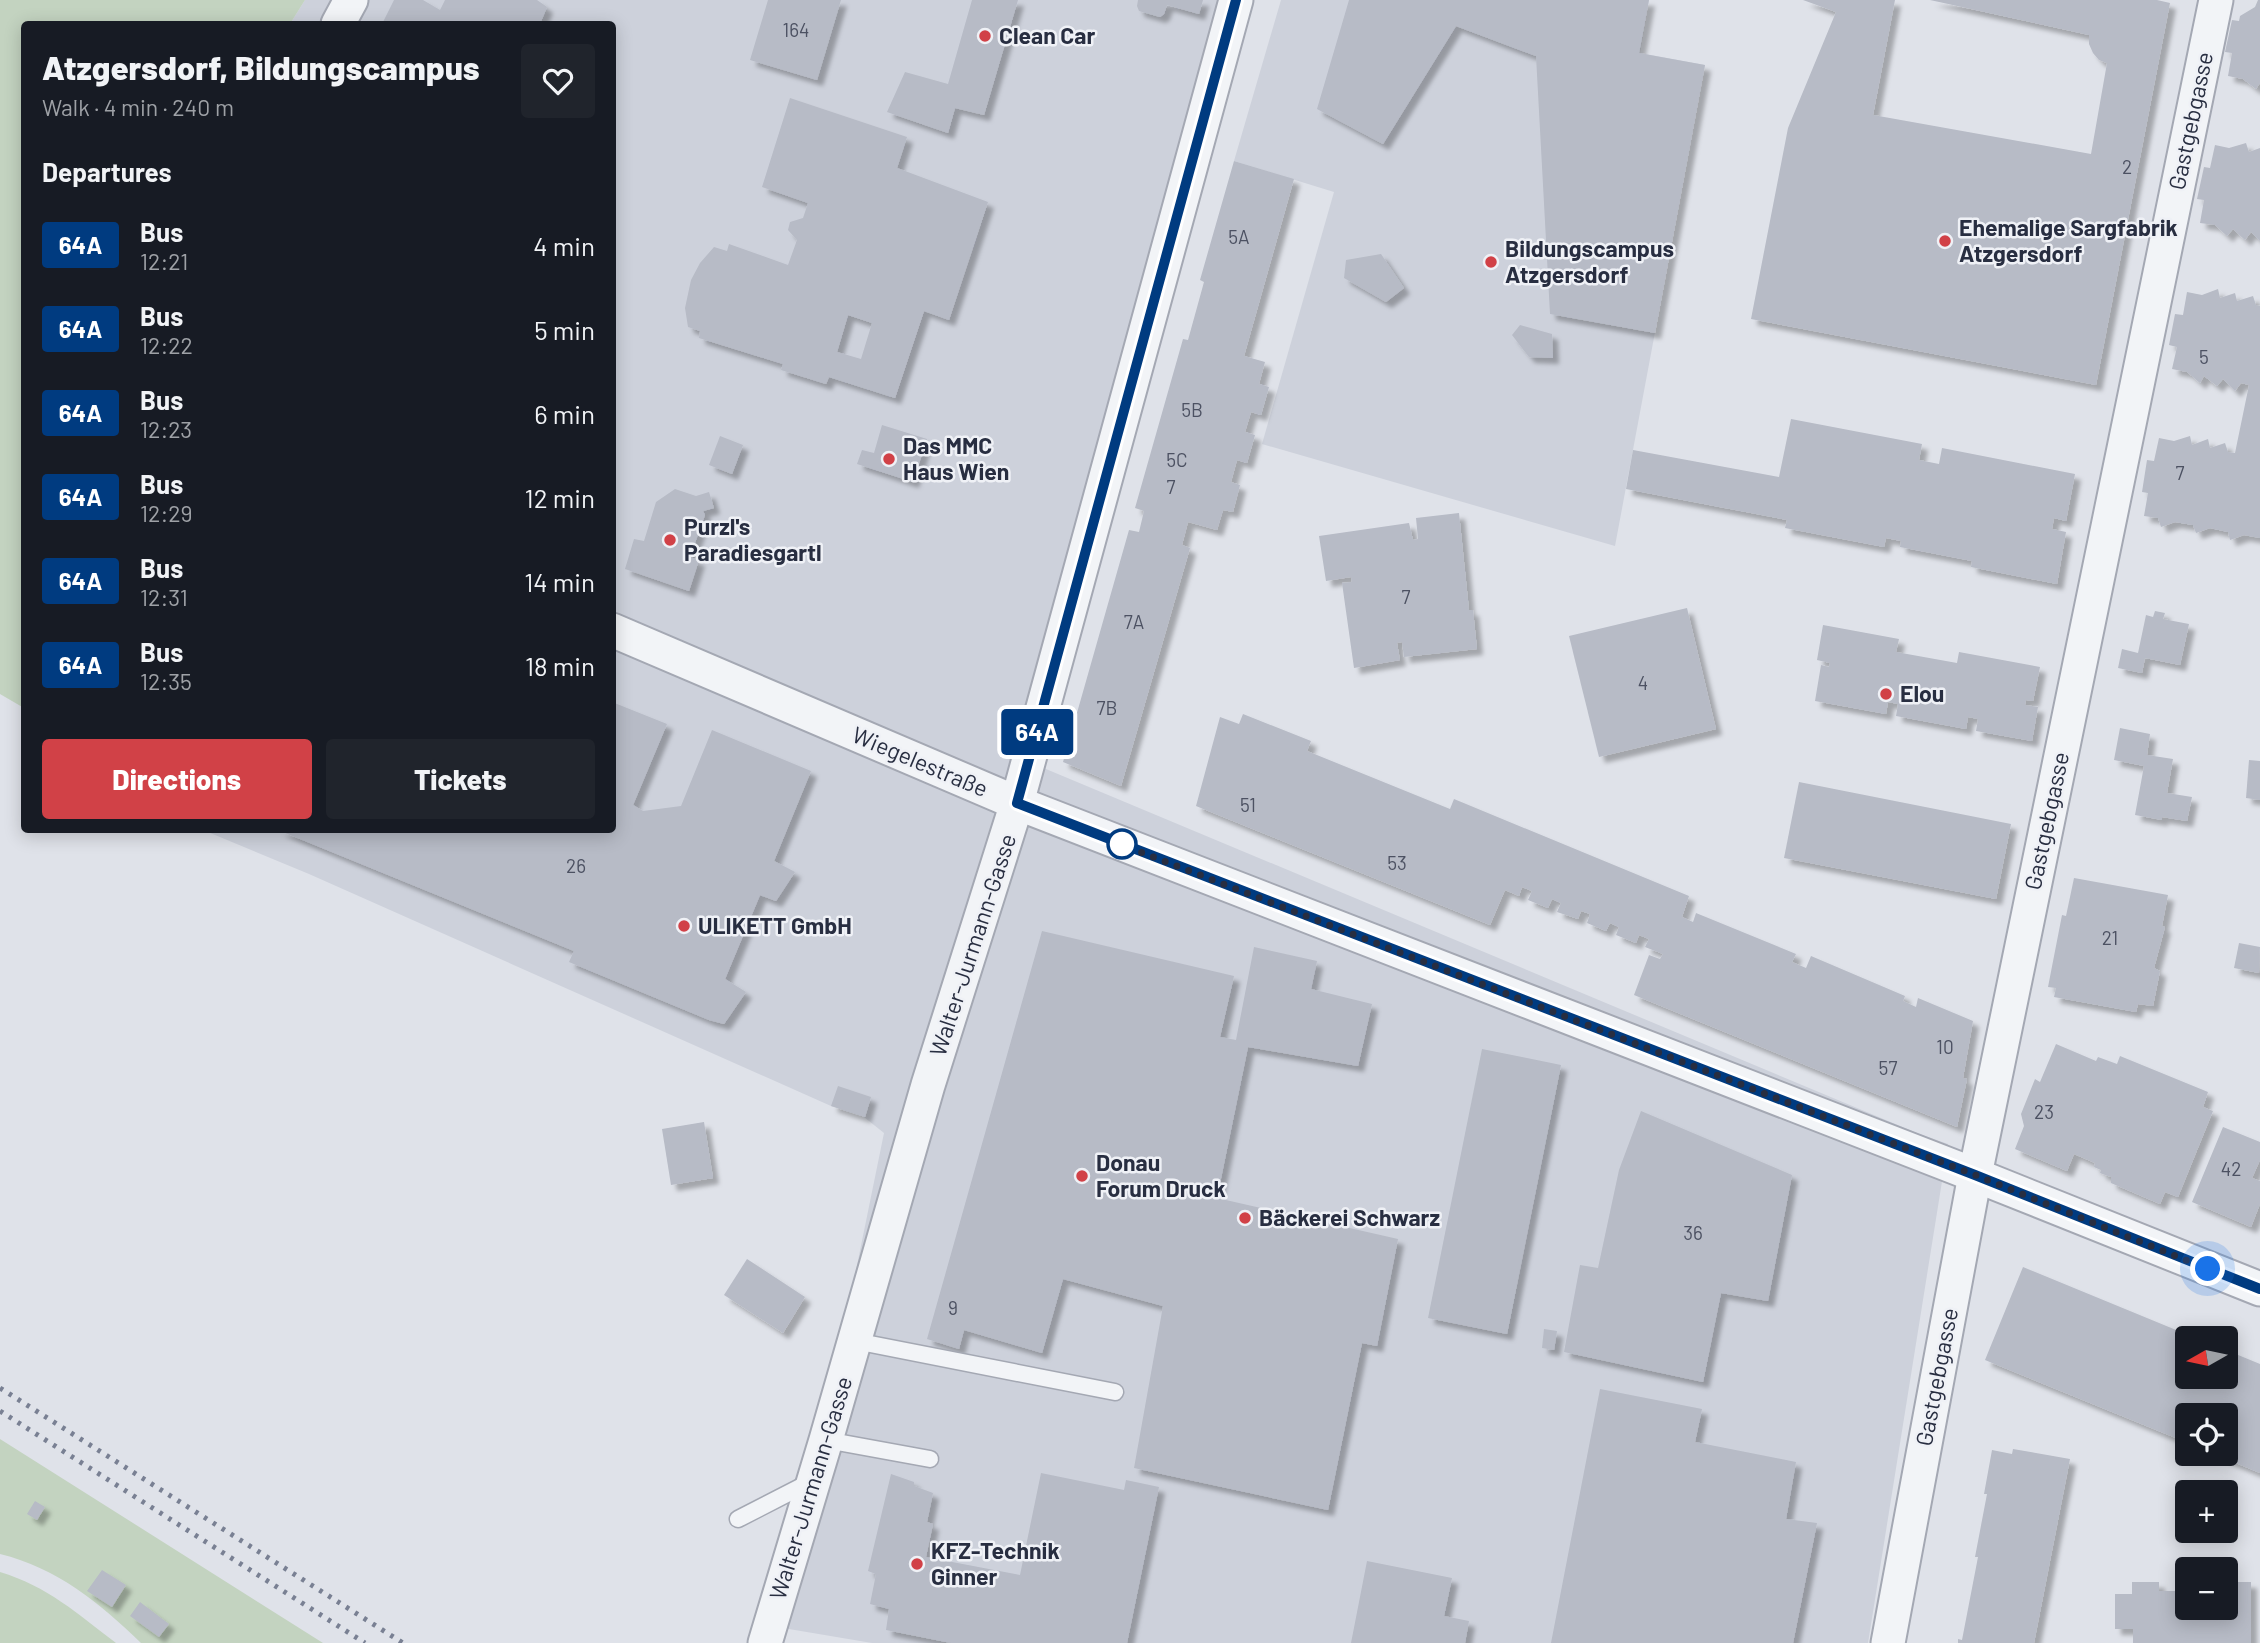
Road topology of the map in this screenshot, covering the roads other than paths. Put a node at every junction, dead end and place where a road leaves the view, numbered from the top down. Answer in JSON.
{"nodes":[{"id":1,"x":351,"y":0,"type":"edge"},
{"id":2,"x":1237,"y":0,"type":"edge"},
{"id":3,"x":2216,"y":0,"type":"edge"},
{"id":4,"x":340,"y":21,"type":"edge"},
{"id":5,"x":616,"y":632,"type":"edge"},
{"id":6,"x":1017,"y":803,"type":"junction"},
{"id":7,"x":1975,"y":1175,"type":"junction"},
{"id":8,"x":2260,"y":1289,"type":"edge"},
{"id":9,"x":855,"y":1341,"type":"junction"},
{"id":10,"x":1115,"y":1392,"type":"dead end"},
{"id":11,"x":826,"y":1440,"type":"junction"},
{"id":12,"x":930,"y":1459,"type":"dead end"},
{"id":13,"x":814,"y":1480,"type":"junction"},
{"id":14,"x":738,"y":1519,"type":"dead end"},
{"id":15,"x":765,"y":1643,"type":"edge"},
{"id":16,"x":1888,"y":1643,"type":"edge"}],
"edges":[{"from":1,"to":4,"type":"street"},
{"from":2,"to":6,"type":"street","name":"Walter-Jurmann-Gasse"},
{"from":3,"to":7,"type":"street","name":"Gastgebgasse"},
{"from":5,"to":6,"type":"street","name":"Wiegelestraße"},
{"from":6,"to":7,"type":"street","name":"Wiegelestraße"},
{"from":6,"to":9,"type":"street","name":"Walter-Jurmann-Gasse"},
{"from":7,"to":8,"type":"street","name":"Wiegelestraße"},
{"from":7,"to":16,"type":"street","name":"Gastgebgasse"},
{"from":9,"to":10,"type":"lane"},
{"from":9,"to":11,"type":"street","name":"Walter-Jurmann-Gasse"},
{"from":11,"to":12,"type":"lane"},
{"from":11,"to":13,"type":"street","name":"Walter-Jurmann-Gasse"},
{"from":13,"to":14,"type":"lane"},
{"from":13,"to":15,"type":"street","name":"Walter-Jurmann-Gasse"}]}
